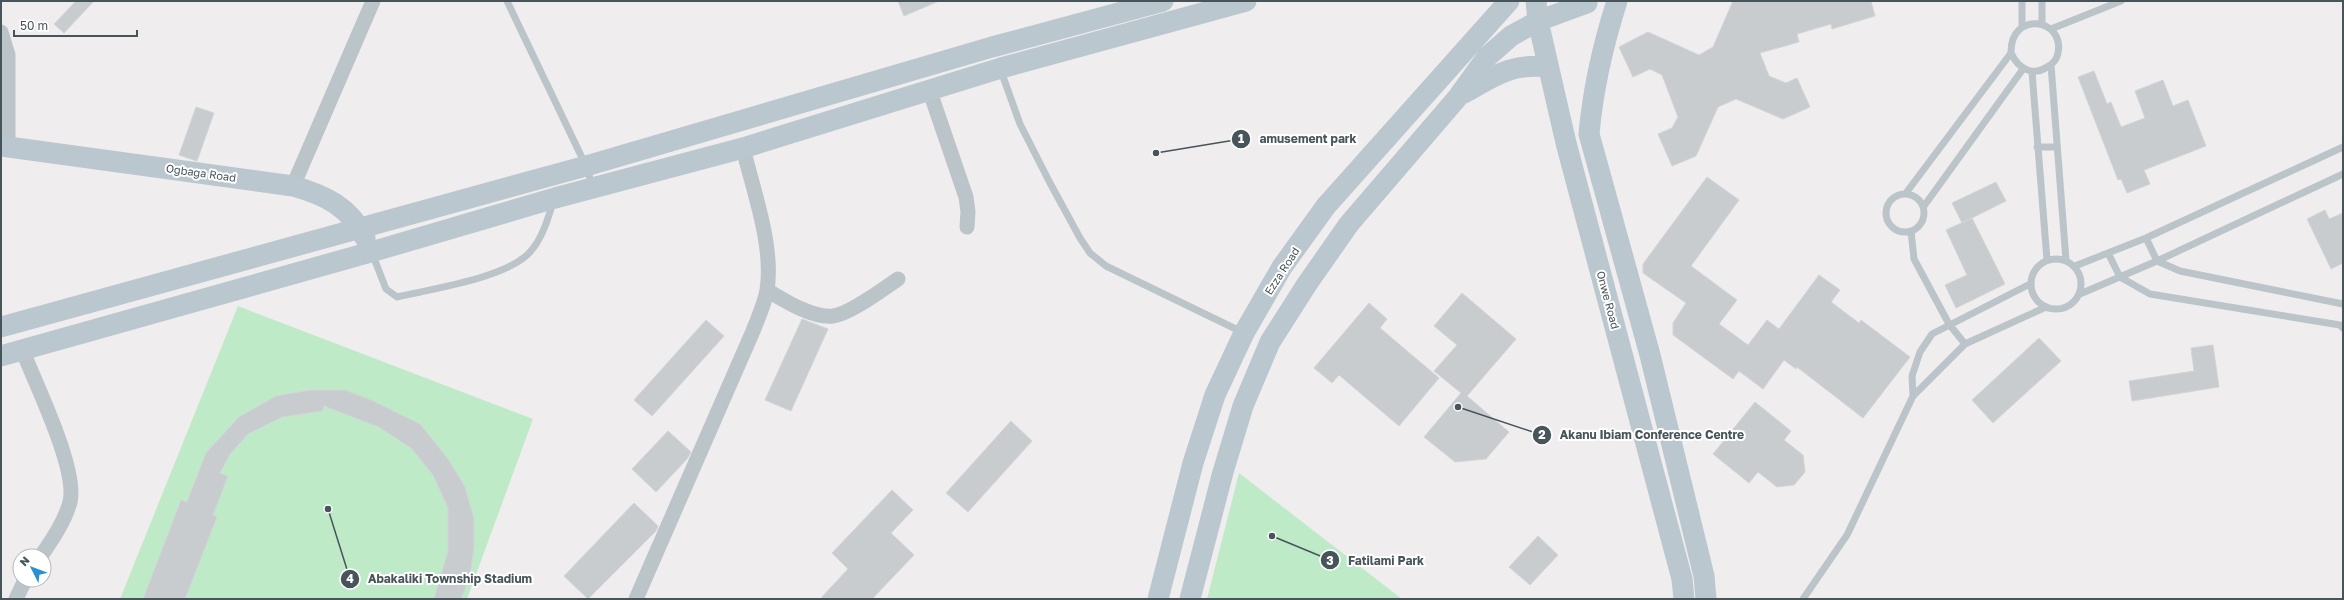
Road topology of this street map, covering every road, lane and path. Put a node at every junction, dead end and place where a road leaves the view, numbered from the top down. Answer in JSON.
{"nodes":[{"id":1,"x":373,"y":1,"type":"edge"},
{"id":2,"x":507,"y":1,"type":"edge"},
{"id":3,"x":1163,"y":1,"type":"edge"},
{"id":4,"x":1246,"y":1,"type":"edge"},
{"id":5,"x":1509,"y":1,"type":"edge"},
{"id":6,"x":1566,"y":1,"type":"edge"},
{"id":7,"x":1617,"y":1,"type":"edge"},
{"id":8,"x":2022,"y":1,"type":"edge"},
{"id":9,"x":2042,"y":1,"type":"edge"},
{"id":10,"x":2121,"y":1,"type":"edge"},
{"id":11,"x":1590,"y":2,"type":"edge"},
{"id":12,"x":1537,"y":11,"type":"edge"},
{"id":13,"x":2042,"y":24,"type":"junction"},
{"id":14,"x":2022,"y":26,"type":"junction"},
{"id":15,"x":2051,"y":29,"type":"junction"},
{"id":16,"x":1,"y":32,"type":"edge"},
{"id":17,"x":2011,"y":53,"type":"junction"},
{"id":18,"x":2051,"y":65,"type":"junction"},
{"id":19,"x":1548,"y":67,"type":"junction"},
{"id":20,"x":1001,"y":68,"type":"junction"},
{"id":21,"x":2022,"y":69,"type":"junction"},
{"id":22,"x":2032,"y":72,"type":"junction"},
{"id":23,"x":929,"y":89,"type":"junction"},
{"id":24,"x":1458,"y":97,"type":"junction"},
{"id":25,"x":4,"y":146,"type":"edge"},
{"id":26,"x":2057,"y":147,"type":"junction"},
{"id":27,"x":2343,"y":147,"type":"edge"},
{"id":28,"x":743,"y":148,"type":"junction"},
{"id":29,"x":2037,"y":148,"type":"junction"},
{"id":30,"x":586,"y":166,"type":"junction"},
{"id":31,"x":2343,"y":174,"type":"edge"},
{"id":32,"x":293,"y":186,"type":"junction"},
{"id":33,"x":593,"y":189,"type":"junction"},
{"id":34,"x":1906,"y":193,"type":"junction"},
{"id":35,"x":555,"y":198,"type":"junction"},
{"id":36,"x":1924,"y":206,"type":"junction"},
{"id":37,"x":967,"y":227,"type":"dead end"},
{"id":38,"x":360,"y":228,"type":"junction"},
{"id":39,"x":1911,"y":232,"type":"junction"},
{"id":40,"x":2146,"y":238,"type":"junction"},
{"id":41,"x":371,"y":252,"type":"junction"},
{"id":42,"x":2108,"y":253,"type":"junction"},
{"id":43,"x":2047,"y":260,"type":"junction"},
{"id":44,"x":2066,"y":260,"type":"junction"},
{"id":45,"x":2157,"y":261,"type":"junction"},
{"id":46,"x":2074,"y":266,"type":"junction"},
{"id":47,"x":2120,"y":277,"type":"junction"},
{"id":48,"x":898,"y":279,"type":"dead end"},
{"id":49,"x":2030,"y":284,"type":"junction"},
{"id":50,"x":767,"y":290,"type":"junction"},
{"id":51,"x":2080,"y":294,"type":"junction"},
{"id":52,"x":2343,"y":304,"type":"edge"},
{"id":53,"x":2046,"y":307,"type":"junction"},
{"id":54,"x":1949,"y":324,"type":"junction"},
{"id":55,"x":1,"y":327,"type":"edge"},
{"id":56,"x":2343,"y":328,"type":"edge"},
{"id":57,"x":1244,"y":332,"type":"junction"},
{"id":58,"x":1965,"y":344,"type":"junction"},
{"id":59,"x":22,"y":349,"type":"junction"},
{"id":60,"x":1650,"y":355,"type":"junction"},
{"id":61,"x":1,"y":356,"type":"edge"},
{"id":62,"x":1624,"y":361,"type":"junction"},
{"id":63,"x":1913,"y":396,"type":"junction"},
{"id":64,"x":1193,"y":464,"type":"junction"},
{"id":65,"x":1223,"y":472,"type":"junction"},
{"id":66,"x":46,"y":548,"type":"edge"},
{"id":67,"x":21,"y":588,"type":"edge"},
{"id":68,"x":16,"y":599,"type":"edge"},
{"id":69,"x":636,"y":599,"type":"edge"},
{"id":70,"x":1158,"y":599,"type":"edge"},
{"id":71,"x":1190,"y":599,"type":"edge"},
{"id":72,"x":1684,"y":599,"type":"edge"},
{"id":73,"x":1706,"y":599,"type":"edge"},
{"id":74,"x":1803,"y":599,"type":"edge"}],
"edges":[{"from":1,"to":32,"type":"street"},
{"from":2,"to":30,"type":"lane"},
{"from":3,"to":30,"type":"main road"},
{"from":4,"to":20,"type":"main road"},
{"from":5,"to":57,"type":"main road","name":"Ezza Road"},
{"from":6,"to":11,"type":"main road"},
{"from":7,"to":60,"type":"main road"},
{"from":8,"to":14,"type":"lane"},
{"from":9,"to":13,"type":"lane"},
{"from":10,"to":15,"type":"lane"},
{"from":11,"to":12,"type":"main road"},
{"from":12,"to":19,"type":"main road","name":"Onwe Road"},
{"from":12,"to":24,"type":"main road"},
{"from":13,"to":14,"type":"lane"},
{"from":13,"to":15,"type":"lane"},
{"from":14,"to":17,"type":"lane"},
{"from":15,"to":18,"type":"lane"},
{"from":16,"to":25,"type":"street"},
{"from":17,"to":21,"type":"lane"},
{"from":17,"to":34,"type":"lane"},
{"from":18,"to":22,"type":"lane"},
{"from":18,"to":26,"type":"lane"},
{"from":19,"to":24,"type":"main road"},
{"from":19,"to":62,"type":"main road","name":"Onwe Road"},
{"from":20,"to":23,"type":"main road"},
{"from":20,"to":57,"type":"lane"},
{"from":21,"to":22,"type":"lane"},
{"from":21,"to":36,"type":"lane"},
{"from":22,"to":29,"type":"lane"},
{"from":23,"to":28,"type":"main road"},
{"from":23,"to":37,"type":"street"},
{"from":24,"to":65,"type":"main road"},
{"from":25,"to":32,"type":"main road","name":"Ogbaga Road"},
{"from":26,"to":29,"type":"lane"},
{"from":26,"to":44,"type":"lane"},
{"from":27,"to":40,"type":"lane"},
{"from":28,"to":33,"type":"main road"},
{"from":28,"to":50,"type":"street"},
{"from":29,"to":43,"type":"lane"},
{"from":30,"to":33,"type":"lane"},
{"from":30,"to":38,"type":"main road"},
{"from":31,"to":45,"type":"lane"},
{"from":32,"to":38,"type":"main road","name":"Ogbaga Road"},
{"from":33,"to":35,"type":"main road"},
{"from":34,"to":36,"type":"lane"},
{"from":34,"to":39,"type":"lane"},
{"from":35,"to":41,"type":"main road"},
{"from":35,"to":41,"type":"lane"},
{"from":36,"to":39,"type":"lane"},
{"from":38,"to":41,"type":"main road","name":"Ogbaga Road"},
{"from":38,"to":55,"type":"main road"},
{"from":39,"to":54,"type":"lane"},
{"from":40,"to":42,"type":"lane"},
{"from":40,"to":45,"type":"lane"},
{"from":41,"to":59,"type":"main road"},
{"from":42,"to":46,"type":"lane"},
{"from":42,"to":47,"type":"lane"},
{"from":43,"to":44,"type":"lane"},
{"from":43,"to":49,"type":"lane"},
{"from":44,"to":46,"type":"lane"},
{"from":45,"to":47,"type":"lane"},
{"from":45,"to":52,"type":"lane"},
{"from":46,"to":51,"type":"lane"},
{"from":47,"to":51,"type":"lane"},
{"from":47,"to":56,"type":"lane"},
{"from":48,"to":50,"type":"street"},
{"from":49,"to":53,"type":"lane"},
{"from":49,"to":54,"type":"lane"},
{"from":50,"to":69,"type":"street"},
{"from":51,"to":53,"type":"lane"},
{"from":53,"to":58,"type":"lane"},
{"from":54,"to":58,"type":"lane"},
{"from":54,"to":63,"type":"lane"},
{"from":57,"to":64,"type":"main road","name":"Ezza Road"},
{"from":58,"to":63,"type":"lane"},
{"from":59,"to":61,"type":"main road"},
{"from":59,"to":66,"type":"street"},
{"from":60,"to":62,"type":"main road"},
{"from":60,"to":73,"type":"main road"},
{"from":62,"to":72,"type":"main road","name":"Onwe Road"},
{"from":63,"to":74,"type":"lane"},
{"from":64,"to":65,"type":"main road"},
{"from":64,"to":70,"type":"main road","name":"Ezza Road"},
{"from":65,"to":71,"type":"main road"},
{"from":67,"to":68,"type":"street"}]}
